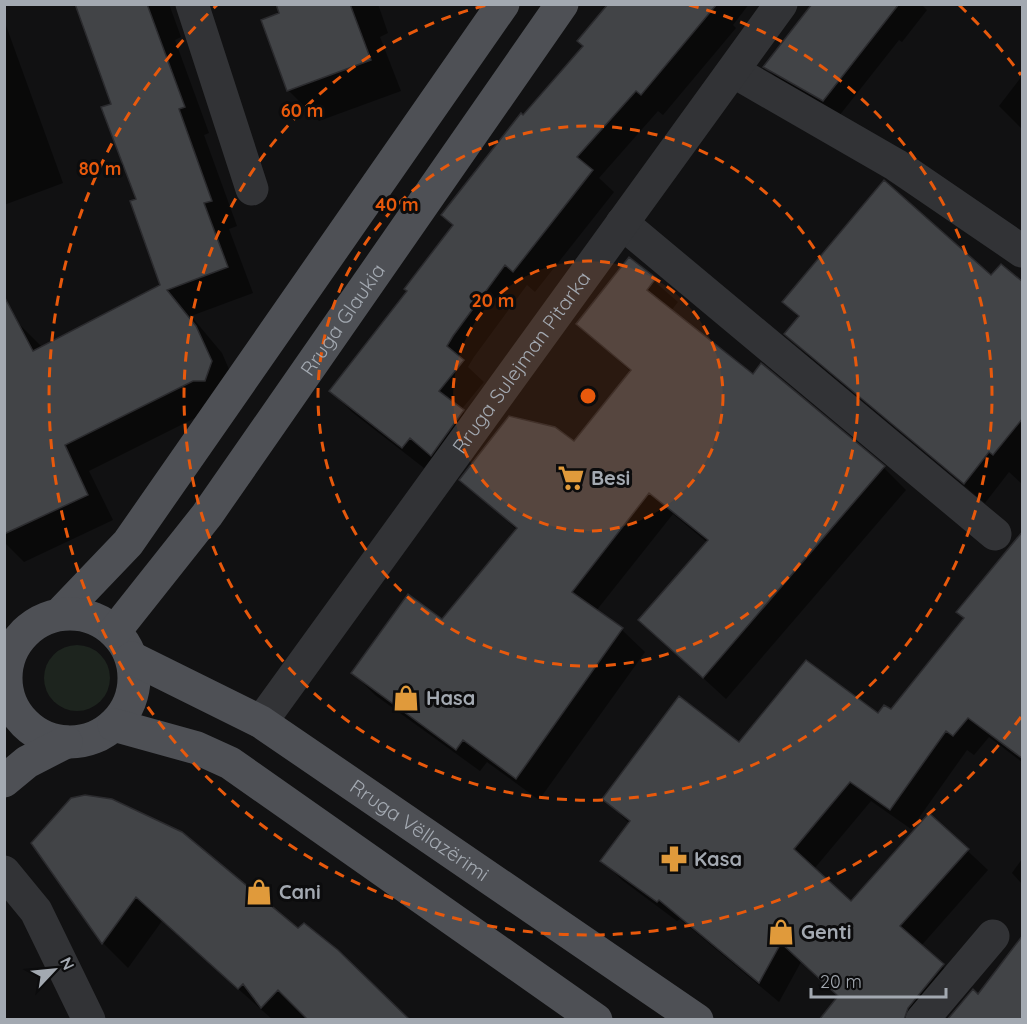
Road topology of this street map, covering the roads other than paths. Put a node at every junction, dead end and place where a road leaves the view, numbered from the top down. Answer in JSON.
{"nodes":[{"id":1,"x":192,"y":4,"type":"edge"},
{"id":2,"x":503,"y":4,"type":"edge"},
{"id":3,"x":562,"y":4,"type":"edge"},
{"id":4,"x":781,"y":4,"type":"edge"},
{"id":5,"x":733,"y":71,"type":"junction"},
{"id":6,"x":252,"y":189,"type":"dead end"},
{"id":7,"x":622,"y":223,"type":"junction"},
{"id":8,"x":1023,"y":251,"type":"edge"},
{"id":9,"x":995,"y":534,"type":"dead end"},
{"id":10,"x":61,"y":613,"type":"junction"},
{"id":11,"x":115,"y":631,"type":"junction"},
{"id":12,"x":132,"y":658,"type":"junction"},
{"id":13,"x":6,"y":659,"type":"edge"},
{"id":14,"x":7,"y":705,"type":"edge"},
{"id":15,"x":261,"y":722,"type":"junction"},
{"id":16,"x":114,"y":725,"type":"junction"},
{"id":17,"x":66,"y":742,"type":"junction"},
{"id":18,"x":4,"y":781,"type":"edge"},
{"id":19,"x":4,"y":872,"type":"edge"},
{"id":20,"x":993,"y":936,"type":"dead end"},
{"id":21,"x":89,"y":1020,"type":"edge"},
{"id":22,"x":596,"y":1020,"type":"edge"},
{"id":23,"x":697,"y":1020,"type":"edge"},
{"id":24,"x":922,"y":1020,"type":"edge"}],
"edges":[{"from":1,"to":6,"type":"street"},
{"from":2,"to":10,"type":"main road"},
{"from":3,"to":11,"type":"main road","name":"Rruga Glaukia"},
{"from":4,"to":5,"type":"street","name":"Rruga Sulejman Pitarka"},
{"from":5,"to":7,"type":"street","name":"Rruga Sulejman Pitarka"},
{"from":5,"to":8,"type":"street"},
{"from":7,"to":9,"type":"street"},
{"from":7,"to":15,"type":"street","name":"Rruga Sulejman Pitarka"},
{"from":10,"to":11,"type":"main road"},
{"from":10,"to":13,"type":"main road"},
{"from":11,"to":12,"type":"main road"},
{"from":12,"to":15,"type":"main road","name":"Rruga Vëllazërimi"},
{"from":12,"to":16,"type":"main road"},
{"from":13,"to":14,"type":"main road"},
{"from":14,"to":17,"type":"main road"},
{"from":15,"to":23,"type":"main road","name":"Rruga Vëllazërimi"},
{"from":16,"to":17,"type":"main road"},
{"from":16,"to":22,"type":"main road"},
{"from":17,"to":18,"type":"main road"},
{"from":19,"to":21,"type":"street"},
{"from":20,"to":24,"type":"street"}]}
